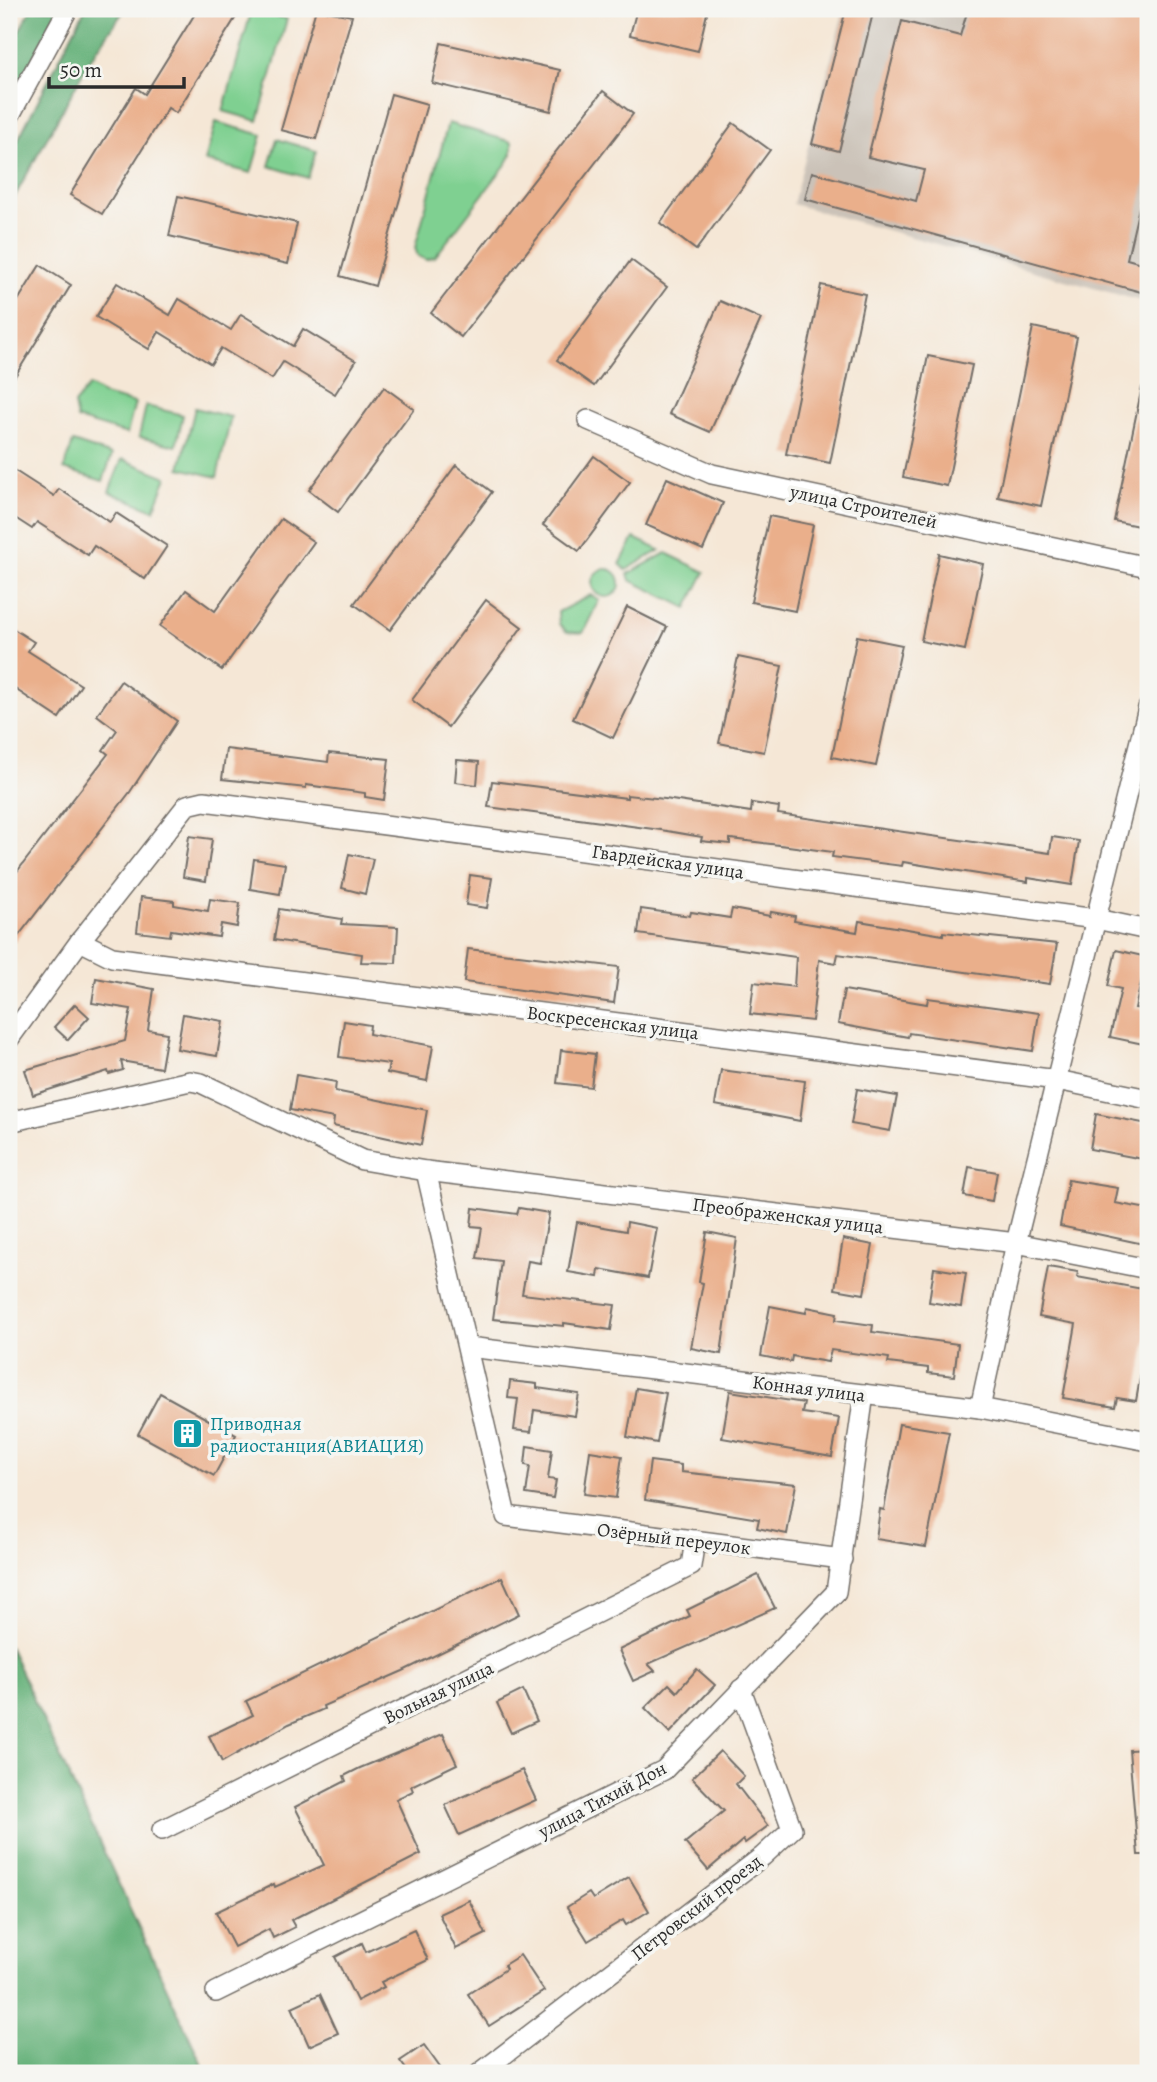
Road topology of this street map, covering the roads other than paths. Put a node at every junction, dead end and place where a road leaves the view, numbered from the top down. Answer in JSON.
{"nodes":[{"id":1,"x":68,"y":9,"type":"edge"},
{"id":2,"x":9,"y":117,"type":"edge"},
{"id":3,"x":588,"y":420,"type":"dead end"},
{"id":4,"x":1148,"y":566,"type":"edge"},
{"id":5,"x":1148,"y":708,"type":"edge"},
{"id":6,"x":1096,"y":919,"type":"junction"},
{"id":7,"x":1148,"y":930,"type":"edge"},
{"id":8,"x":80,"y":941,"type":"junction"},
{"id":9,"x":9,"y":1039,"type":"edge"},
{"id":10,"x":1058,"y":1080,"type":"junction"},
{"id":11,"x":1148,"y":1100,"type":"edge"},
{"id":12,"x":9,"y":1122,"type":"edge"},
{"id":13,"x":426,"y":1171,"type":"junction"},
{"id":14,"x":1016,"y":1243,"type":"junction"},
{"id":15,"x":1148,"y":1269,"type":"edge"},
{"id":16,"x":468,"y":1347,"type":"junction"},
{"id":17,"x":864,"y":1394,"type":"junction"},
{"id":18,"x":981,"y":1408,"type":"junction"},
{"id":19,"x":1148,"y":1441,"type":"edge"},
{"id":20,"x":695,"y":1540,"type":"junction"},
{"id":21,"x":842,"y":1559,"type":"junction"},
{"id":22,"x":741,"y":1689,"type":"junction"},
{"id":23,"x":162,"y":1830,"type":"dead end"},
{"id":24,"x":216,"y":1992,"type":"dead end"},
{"id":25,"x":480,"y":2073,"type":"edge"}],
"edges":[{"from":1,"to":2,"type":"street"},
{"from":3,"to":4,"type":"street","name":"улица Строителей"},
{"from":5,"to":6,"type":"street"},
{"from":6,"to":7,"type":"street","name":"Гвардейская улица"},
{"from":6,"to":8,"type":"street","name":"Гвардейская улица"},
{"from":6,"to":10,"type":"street"},
{"from":8,"to":9,"type":"street"},
{"from":8,"to":10,"type":"street","name":"Воскресенская улица"},
{"from":10,"to":11,"type":"street","name":"Воскресенская улица"},
{"from":10,"to":14,"type":"street"},
{"from":12,"to":13,"type":"street","name":"Преображенская улица"},
{"from":13,"to":14,"type":"street","name":"Преображенская улица"},
{"from":13,"to":16,"type":"street"},
{"from":14,"to":15,"type":"street","name":"Преображенская улица"},
{"from":14,"to":18,"type":"street"},
{"from":16,"to":17,"type":"street","name":"Конная улица"},
{"from":16,"to":20,"type":"street","name":"Озёрный переулок"},
{"from":17,"to":18,"type":"street","name":"Конная улица"},
{"from":17,"to":21,"type":"street","name":"улица Тихий Дон"},
{"from":18,"to":19,"type":"street","name":"Конная улица"},
{"from":20,"to":21,"type":"street","name":"Озёрный переулок"},
{"from":20,"to":23,"type":"street","name":"Вольная улица"},
{"from":21,"to":22,"type":"street","name":"улица Тихий Дон"},
{"from":22,"to":24,"type":"street","name":"улица Тихий Дон"},
{"from":22,"to":25,"type":"street","name":"Петровский проезд"}]}
